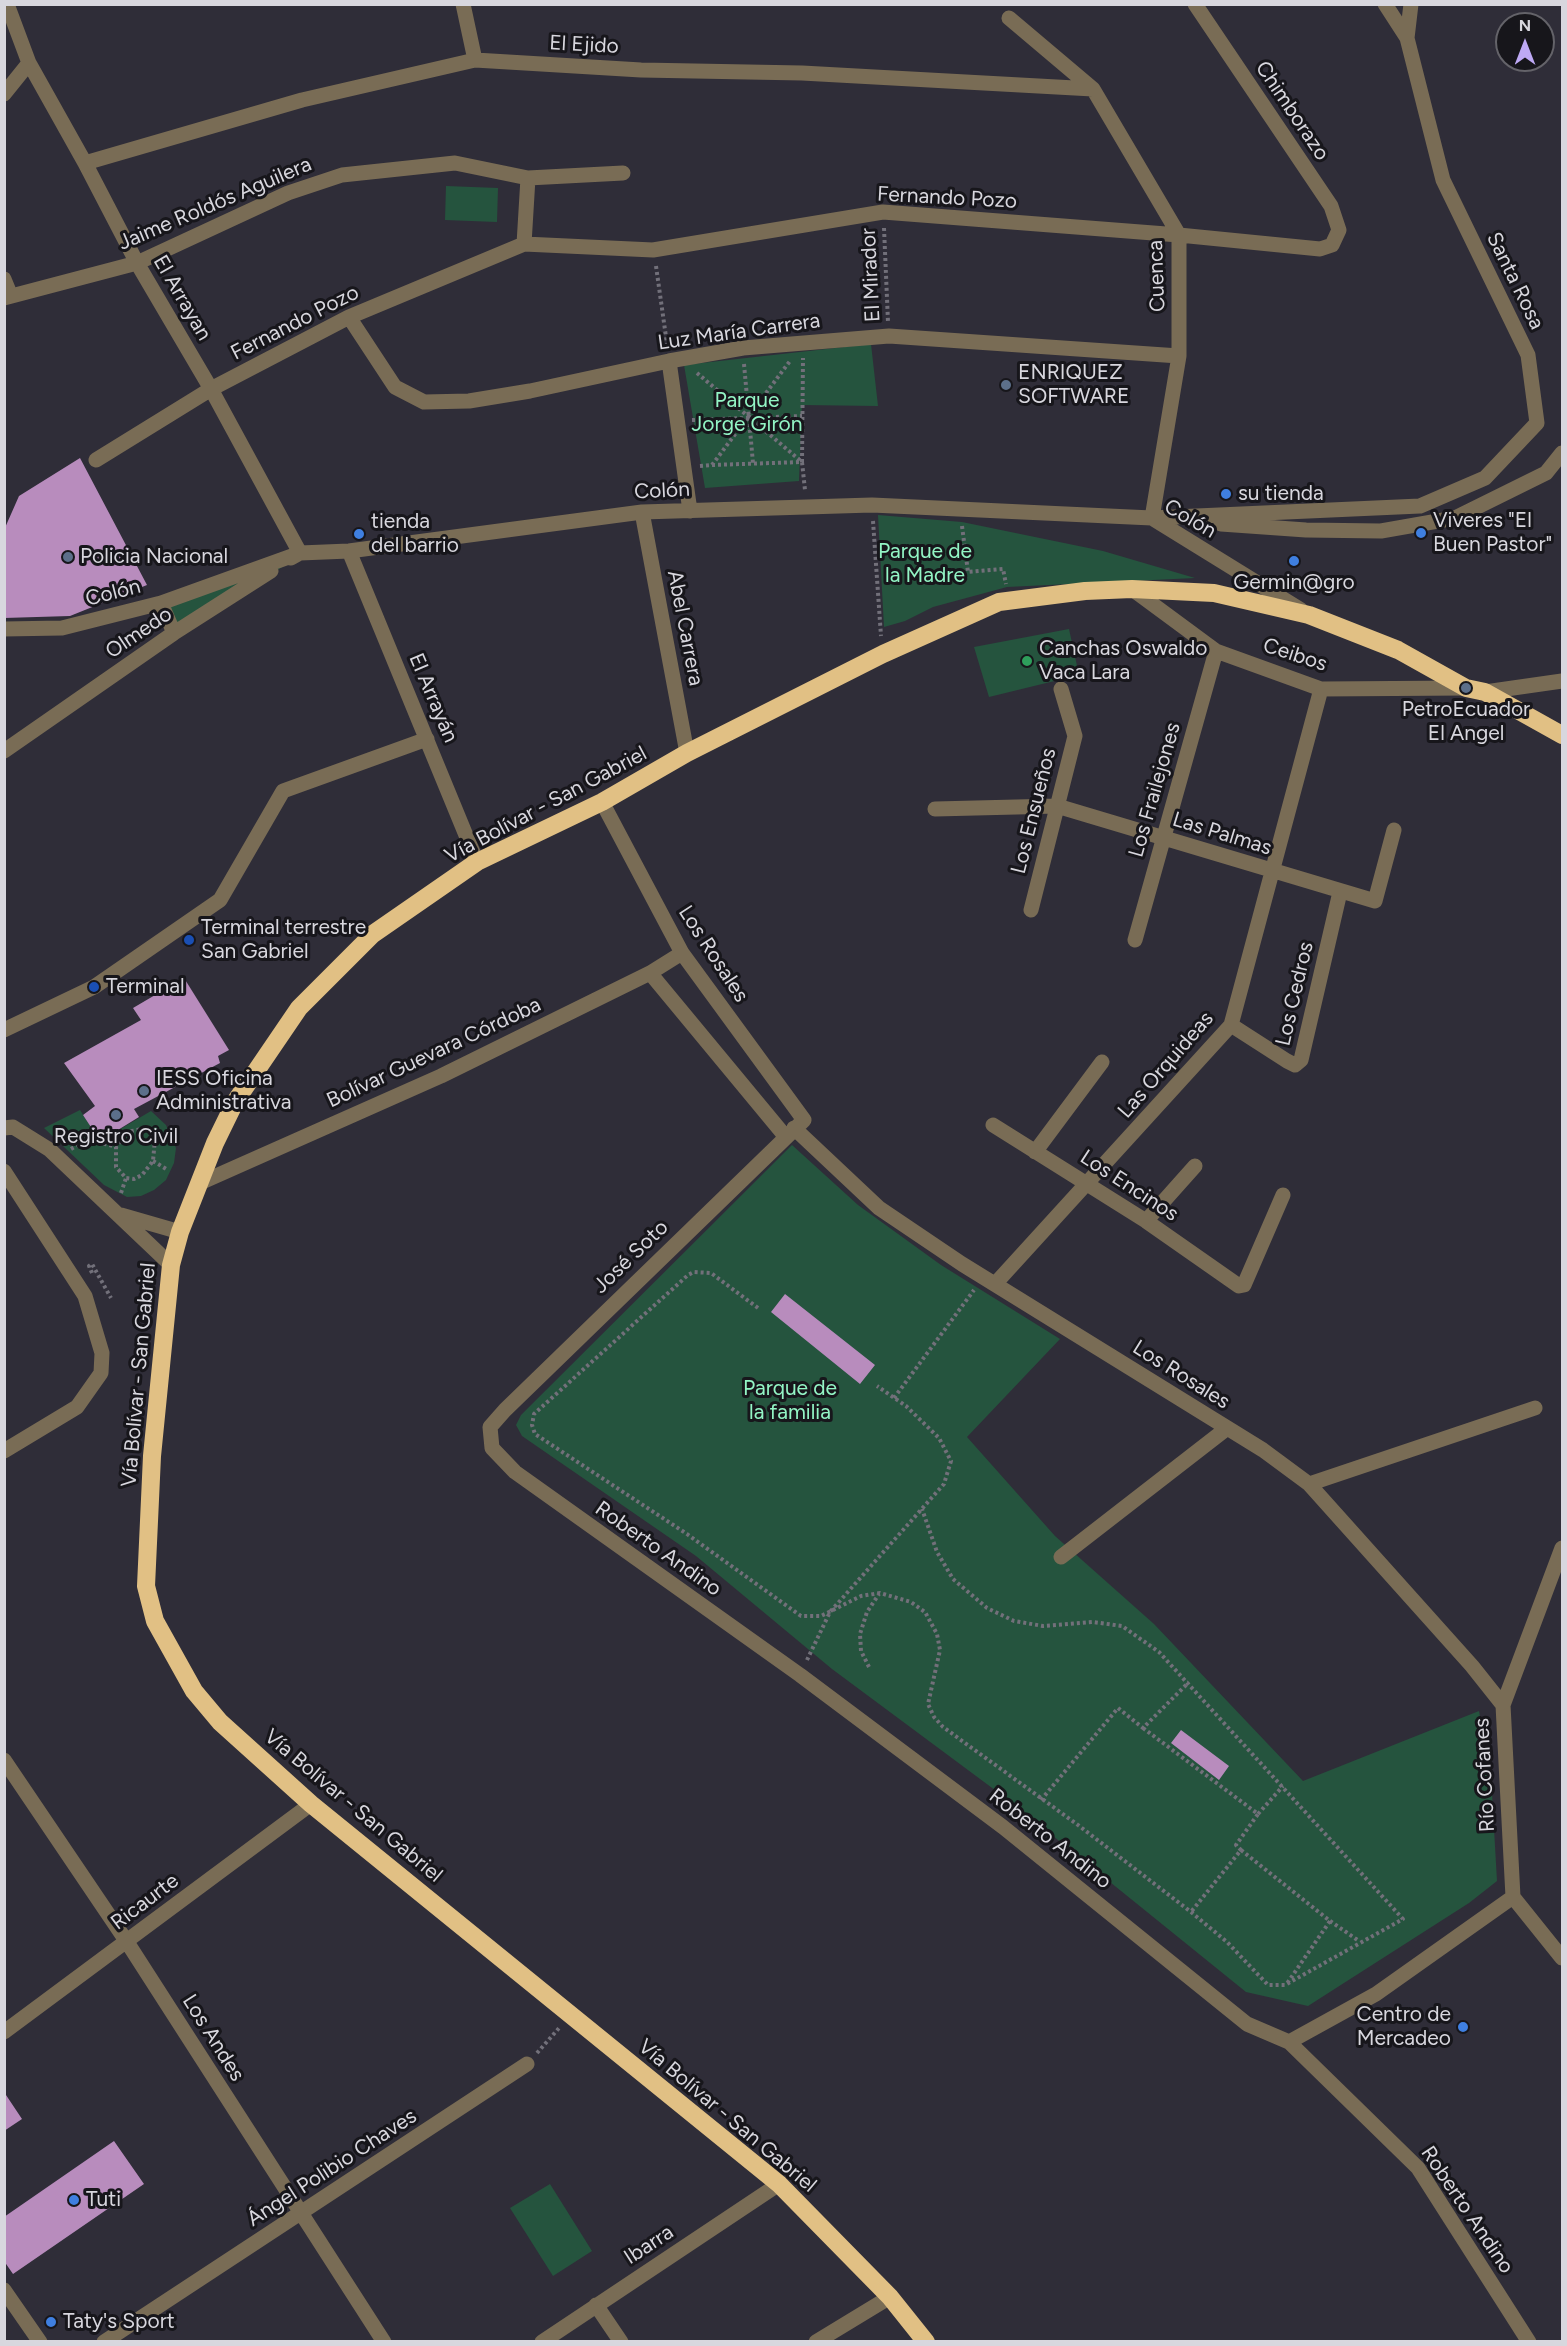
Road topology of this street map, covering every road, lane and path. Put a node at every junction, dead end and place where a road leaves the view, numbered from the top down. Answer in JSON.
{"nodes":[{"id":1,"x":463,"y":4,"type":"edge"},
{"id":2,"x":1195,"y":4,"type":"edge"},
{"id":3,"x":1385,"y":4,"type":"edge"},
{"id":4,"x":1411,"y":4,"type":"edge"},
{"id":5,"x":6,"y":6,"type":"edge"},
{"id":6,"x":1009,"y":18,"type":"dead end"},
{"id":7,"x":1407,"y":38,"type":"junction"},
{"id":8,"x":475,"y":60,"type":"junction"},
{"id":9,"x":29,"y":63,"type":"junction"},
{"id":10,"x":1093,"y":89,"type":"junction"},
{"id":11,"x":4,"y":94,"type":"edge"},
{"id":12,"x":85,"y":163,"type":"junction"},
{"id":13,"x":623,"y":173,"type":"dead end"},
{"id":14,"x":528,"y":178,"type":"junction"},
{"id":15,"x":883,"y":212,"type":"junction"},
{"id":16,"x":1179,"y":235,"type":"junction"},
{"id":17,"x":524,"y":244,"type":"junction"},
{"id":18,"x":1332,"y":245,"type":"joint"},
{"id":19,"x":653,"y":250,"type":"junction"},
{"id":20,"x":137,"y":263,"type":"junction"},
{"id":21,"x":4,"y":279,"type":"edge"},
{"id":22,"x":8,"y":297,"type":"edge"},
{"id":23,"x":349,"y":317,"type":"junction"},
{"id":24,"x":889,"y":336,"type":"junction"},
{"id":25,"x":804,"y":343,"type":"junction"},
{"id":26,"x":743,"y":348,"type":"junction"},
{"id":27,"x":1179,"y":356,"type":"junction"},
{"id":28,"x":675,"y":360,"type":"junction"},
{"id":29,"x":211,"y":389,"type":"junction"},
{"id":30,"x":750,"y":417,"type":"junction"},
{"id":31,"x":802,"y":417,"type":"junction"},
{"id":32,"x":676,"y":421,"type":"junction"},
{"id":33,"x":1563,"y":453,"type":"edge"},
{"id":34,"x":96,"y":460,"type":"dead end"},
{"id":35,"x":802,"y":462,"type":"junction"},
{"id":36,"x":753,"y":463,"type":"junction"},
{"id":37,"x":712,"y":465,"type":"junction"},
{"id":38,"x":684,"y":468,"type":"junction"},
{"id":39,"x":872,"y":505,"type":"junction"},
{"id":40,"x":807,"y":507,"type":"junction"},
{"id":41,"x":690,"y":511,"type":"junction"},
{"id":42,"x":642,"y":512,"type":"junction"},
{"id":43,"x":1152,"y":518,"type":"junction"},
{"id":44,"x":962,"y":522,"type":"dead end"},
{"id":45,"x":349,"y":551,"type":"junction"},
{"id":46,"x":300,"y":553,"type":"junction"},
{"id":47,"x":1007,"y":587,"type":"dead end"},
{"id":48,"x":1132,"y":589,"type":"junction"},
{"id":49,"x":161,"y":603,"type":"junction"},
{"id":50,"x":1309,"y":615,"type":"junction"},
{"id":51,"x":4,"y":629,"type":"edge"},
{"id":52,"x":174,"y":633,"type":"junction"},
{"id":53,"x":1216,"y":651,"type":"junction"},
{"id":54,"x":883,"y":654,"type":"junction"},
{"id":55,"x":1563,"y":681,"type":"edge"},
{"id":56,"x":1466,"y":688,"type":"junction"},
{"id":57,"x":1060,"y":689,"type":"dead end"},
{"id":58,"x":1321,"y":689,"type":"junction"},
{"id":59,"x":1485,"y":692,"type":"junction"},
{"id":60,"x":1563,"y":735,"type":"edge"},
{"id":61,"x":427,"y":740,"type":"junction"},
{"id":62,"x":4,"y":751,"type":"edge"},
{"id":63,"x":687,"y":753,"type":"junction"},
{"id":64,"x":602,"y":802,"type":"junction"},
{"id":65,"x":1057,"y":806,"type":"junction"},
{"id":66,"x":935,"y":809,"type":"dead end"},
{"id":67,"x":1394,"y":830,"type":"dead end"},
{"id":68,"x":1163,"y":838,"type":"junction"},
{"id":69,"x":477,"y":862,"type":"junction"},
{"id":70,"x":1273,"y":872,"type":"junction"},
{"id":71,"x":1340,"y":892,"type":"junction"},
{"id":72,"x":1030,"y":910,"type":"dead end"},
{"id":73,"x":1135,"y":940,"type":"dead end"},
{"id":74,"x":682,"y":953,"type":"junction"},
{"id":75,"x":650,"y":973,"type":"junction"},
{"id":76,"x":1231,"y":1025,"type":"junction"},
{"id":77,"x":4,"y":1030,"type":"edge"},
{"id":78,"x":1102,"y":1062,"type":"dead end"},
{"id":79,"x":993,"y":1125,"type":"dead end"},
{"id":80,"x":4,"y":1128,"type":"edge"},
{"id":81,"x":794,"y":1128,"type":"junction"},
{"id":82,"x":116,"y":1147,"type":"junction"},
{"id":83,"x":1035,"y":1152,"type":"junction"},
{"id":84,"x":58,"y":1158,"type":"junction"},
{"id":85,"x":153,"y":1161,"type":"junction"},
{"id":86,"x":1195,"y":1166,"type":"dead end"},
{"id":87,"x":168,"y":1170,"type":"dead end"},
{"id":88,"x":4,"y":1171,"type":"edge"},
{"id":89,"x":126,"y":1178,"type":"junction"},
{"id":90,"x":200,"y":1183,"type":"junction"},
{"id":91,"x":1089,"y":1184,"type":"junction"},
{"id":92,"x":121,"y":1193,"type":"dead end"},
{"id":93,"x":1283,"y":1195,"type":"dead end"},
{"id":94,"x":118,"y":1214,"type":"junction"},
{"id":95,"x":1146,"y":1221,"type":"junction"},
{"id":96,"x":180,"y":1232,"type":"junction"},
{"id":97,"x":171,"y":1265,"type":"junction"},
{"id":98,"x":989,"y":1281,"type":"junction"},
{"id":99,"x":101,"y":1288,"type":"dead end"},
{"id":100,"x":111,"y":1298,"type":"dead end"},
{"id":101,"x":758,"y":1308,"type":"dead end"},
{"id":102,"x":877,"y":1386,"type":"dead end"},
{"id":103,"x":894,"y":1398,"type":"junction"},
{"id":104,"x":1535,"y":1407,"type":"dead end"},
{"id":105,"x":490,"y":1427,"type":"joint"},
{"id":106,"x":1226,"y":1428,"type":"junction"},
{"id":107,"x":4,"y":1451,"type":"edge"},
{"id":108,"x":1309,"y":1484,"type":"junction"},
{"id":109,"x":922,"y":1509,"type":"junction"},
{"id":110,"x":1563,"y":1548,"type":"edge"},
{"id":111,"x":1061,"y":1557,"type":"dead end"},
{"id":112,"x":880,"y":1593,"type":"junction"},
{"id":113,"x":830,"y":1612,"type":"junction"},
{"id":114,"x":869,"y":1667,"type":"dead end"},
{"id":115,"x":800,"y":1675,"type":"junction"},
{"id":116,"x":1189,"y":1682,"type":"junction"},
{"id":117,"x":1503,"y":1705,"type":"junction"},
{"id":118,"x":1143,"y":1728,"type":"junction"},
{"id":119,"x":4,"y":1760,"type":"edge"},
{"id":120,"x":1283,"y":1786,"type":"junction"},
{"id":121,"x":1041,"y":1800,"type":"junction"},
{"id":122,"x":311,"y":1804,"type":"junction"},
{"id":123,"x":1258,"y":1814,"type":"junction"},
{"id":124,"x":1242,"y":1850,"type":"junction"},
{"id":125,"x":1513,"y":1897,"type":"junction"},
{"id":126,"x":1191,"y":1912,"type":"junction"},
{"id":127,"x":1330,"y":1921,"type":"junction"},
{"id":128,"x":127,"y":1942,"type":"junction"},
{"id":129,"x":1359,"y":1942,"type":"junction"},
{"id":130,"x":1563,"y":1958,"type":"edge"},
{"id":131,"x":1286,"y":1985,"type":"junction"},
{"id":132,"x":571,"y":2015,"type":"junction"},
{"id":133,"x":4,"y":2032,"type":"edge"},
{"id":134,"x":1289,"y":2042,"type":"junction"},
{"id":135,"x":527,"y":2064,"type":"joint"},
{"id":136,"x":779,"y":2184,"type":"junction"},
{"id":137,"x":300,"y":2214,"type":"junction"},
{"id":138,"x":4,"y":2290,"type":"edge"},
{"id":139,"x":890,"y":2297,"type":"junction"},
{"id":140,"x":596,"y":2305,"type":"junction"},
{"id":141,"x":40,"y":2342,"type":"edge"},
{"id":142,"x":104,"y":2342,"type":"edge"},
{"id":143,"x":384,"y":2342,"type":"edge"},
{"id":144,"x":542,"y":2342,"type":"edge"},
{"id":145,"x":621,"y":2342,"type":"edge"},
{"id":146,"x":816,"y":2342,"type":"edge"},
{"id":147,"x":926,"y":2342,"type":"edge"},
{"id":148,"x":1529,"y":2342,"type":"edge"}],
"edges":[{"from":1,"to":8,"type":"street"},
{"from":2,"to":18,"type":"street","name":"Chimborazo"},
{"from":3,"to":7,"type":"street"},
{"from":4,"to":7,"type":"street","name":"Santa Rosa"},
{"from":5,"to":9,"type":"street","name":"El Arrayan"},
{"from":6,"to":10,"type":"street","name":"Cuenca"},
{"from":7,"to":43,"type":"street","name":"Santa Rosa"},
{"from":8,"to":10,"type":"street","name":"El Ejido"},
{"from":8,"to":12,"type":"street","name":"El Ejido"},
{"from":9,"to":11,"type":"street"},
{"from":9,"to":12,"type":"street","name":"El Arrayan"},
{"from":10,"to":16,"type":"street","name":"Cuenca"},
{"from":12,"to":20,"type":"street","name":"El Arrayan"},
{"from":13,"to":14,"type":"street","name":"Jaime Roldós Aguilera"},
{"from":14,"to":17,"type":"street"},
{"from":14,"to":20,"type":"street","name":"Jaime Roldós Aguilera"},
{"from":15,"to":16,"type":"street","name":"Fernando Pozo"},
{"from":15,"to":19,"type":"street","name":"Fernando Pozo"},
{"from":15,"to":24,"type":"path","name":"El Mirador"},
{"from":16,"to":18,"type":"street","name":"Fernando Pozo"},
{"from":16,"to":27,"type":"street","name":"Cuenca"},
{"from":17,"to":19,"type":"street","name":"Fernando Pozo"},
{"from":17,"to":23,"type":"street","name":"Fernando Pozo"},
{"from":19,"to":28,"type":"path"},
{"from":20,"to":22,"type":"street","name":"Jaime Roldós Aguilera"},
{"from":20,"to":29,"type":"street","name":"El Arrayan"},
{"from":21,"to":22,"type":"street"},
{"from":23,"to":28,"type":"street","name":"Luz María Carrera"},
{"from":23,"to":29,"type":"street","name":"Fernando Pozo"},
{"from":24,"to":25,"type":"street","name":"Luz María Carrera"},
{"from":24,"to":27,"type":"street","name":"Luz María Carrera"},
{"from":25,"to":26,"type":"street","name":"Luz María Carrera"},
{"from":25,"to":30,"type":"path"},
{"from":25,"to":31,"type":"path"},
{"from":26,"to":28,"type":"street","name":"Luz María Carrera"},
{"from":26,"to":30,"type":"path"},
{"from":27,"to":43,"type":"street","name":"Cuenca"},
{"from":28,"to":30,"type":"path"},
{"from":28,"to":32,"type":"street"},
{"from":29,"to":34,"type":"street","name":"Fernando Pozo"},
{"from":29,"to":46,"type":"street","name":"El Arrayan"},
{"from":30,"to":31,"type":"path"},
{"from":30,"to":32,"type":"path"},
{"from":30,"to":35,"type":"path"},
{"from":30,"to":36,"type":"path"},
{"from":30,"to":37,"type":"path"},
{"from":31,"to":35,"type":"path"},
{"from":32,"to":38,"type":"street"},
{"from":33,"to":43,"type":"street"},
{"from":35,"to":36,"type":"path"},
{"from":35,"to":40,"type":"path"},
{"from":36,"to":37,"type":"path"},
{"from":37,"to":38,"type":"path"},
{"from":38,"to":41,"type":"street"},
{"from":39,"to":40,"type":"street","name":"Colón"},
{"from":39,"to":43,"type":"street","name":"Colón"},
{"from":39,"to":54,"type":"path"},
{"from":40,"to":41,"type":"street","name":"Colón"},
{"from":41,"to":42,"type":"street","name":"Colón"},
{"from":42,"to":45,"type":"street","name":"Colón"},
{"from":42,"to":63,"type":"street","name":"Abel Carrera"},
{"from":43,"to":50,"type":"street","name":"Colón"},
{"from":44,"to":47,"type":"path"},
{"from":45,"to":46,"type":"street","name":"Colón"},
{"from":45,"to":61,"type":"street","name":"El Arrayán"},
{"from":46,"to":49,"type":"street","name":"Colón"},
{"from":46,"to":52,"type":"street","name":"Olmedo"},
{"from":48,"to":50,"type":"highway","name":"Vía Bolívar - San Gabriel"},
{"from":48,"to":53,"type":"street","name":"Ceibos"},
{"from":48,"to":54,"type":"highway","name":"Vía Bolívar - San Gabriel"},
{"from":49,"to":51,"type":"street","name":"Colón"},
{"from":49,"to":52,"type":"street"},
{"from":50,"to":56,"type":"highway","name":"Vía Bolívar - San Gabriel"},
{"from":52,"to":62,"type":"street","name":"Olmedo"},
{"from":53,"to":58,"type":"street","name":"Ceibos"},
{"from":53,"to":68,"type":"street","name":"Los Frailejones"},
{"from":54,"to":63,"type":"highway","name":"Vía Bolívar - San Gabriel"},
{"from":55,"to":59,"type":"street"},
{"from":56,"to":58,"type":"street","name":"Ceibos"},
{"from":56,"to":59,"type":"highway","name":"Vía Bolívar - San Gabriel"},
{"from":57,"to":65,"type":"street","name":"Los Ensueños"},
{"from":58,"to":70,"type":"street","name":"Las Orquideas"},
{"from":59,"to":60,"type":"highway","name":"Vía Bolívar - San Gabriel"},
{"from":61,"to":69,"type":"street","name":"El Arrayán"},
{"from":61,"to":77,"type":"street"},
{"from":63,"to":64,"type":"highway","name":"Vía Bolívar - San Gabriel"},
{"from":64,"to":69,"type":"highway","name":"Vía Bolívar - San Gabriel"},
{"from":64,"to":74,"type":"street","name":"Los Rosales"},
{"from":65,"to":66,"type":"street","name":"Las Palmas"},
{"from":65,"to":68,"type":"street","name":"Las Palmas"},
{"from":65,"to":72,"type":"street","name":"Los Ensueños"},
{"from":67,"to":71,"type":"street","name":"Las Palmas"},
{"from":68,"to":70,"type":"street","name":"Las Palmas"},
{"from":68,"to":73,"type":"street","name":"Los Frailejones"},
{"from":69,"to":90,"type":"highway","name":"Vía Bolívar - San Gabriel"},
{"from":70,"to":71,"type":"street","name":"Las Palmas"},
{"from":70,"to":76,"type":"street","name":"Las Orquideas"},
{"from":71,"to":76,"type":"street","name":"Los Cedros"},
{"from":74,"to":75,"type":"street","name":"Bolívar Guevara Córdoba"},
{"from":74,"to":81,"type":"street","name":"Los Rosales"},
{"from":75,"to":81,"type":"street"},
{"from":75,"to":90,"type":"street","name":"Bolívar Guevara Córdoba"},
{"from":76,"to":91,"type":"street","name":"Las Orquideas"},
{"from":78,"to":83,"type":"street"},
{"from":79,"to":83,"type":"street","name":"Los Encinos"},
{"from":80,"to":84,"type":"street"},
{"from":81,"to":98,"type":"street","name":"Los Rosales"},
{"from":81,"to":105,"type":"street","name":"José Soto"},
{"from":82,"to":84,"type":"path"},
{"from":82,"to":85,"type":"path"},
{"from":82,"to":89,"type":"path"},
{"from":83,"to":91,"type":"street","name":"Los Encinos"},
{"from":84,"to":94,"type":"street"},
{"from":85,"to":87,"type":"path"},
{"from":85,"to":89,"type":"path"},
{"from":86,"to":95,"type":"street"},
{"from":88,"to":107,"type":"street"},
{"from":89,"to":92,"type":"path"},
{"from":90,"to":96,"type":"highway","name":"Vía Bolívar - San Gabriel"},
{"from":91,"to":95,"type":"street","name":"Los Encinos"},
{"from":91,"to":98,"type":"street","name":"Las Orquideas"},
{"from":93,"to":95,"type":"street","name":"Los Encinos"},
{"from":94,"to":96,"type":"street"},
{"from":94,"to":97,"type":"street"},
{"from":96,"to":97,"type":"highway","name":"Vía Bolívar - San Gabriel"},
{"from":97,"to":122,"type":"highway","name":"Vía Bolívar - San Gabriel"},
{"from":98,"to":103,"type":"path"},
{"from":98,"to":106,"type":"street","name":"Los Rosales"},
{"from":99,"to":100,"type":"path"},
{"from":101,"to":113,"type":"path"},
{"from":102,"to":103,"type":"path"},
{"from":103,"to":109,"type":"path"},
{"from":104,"to":108,"type":"street"},
{"from":105,"to":115,"type":"street","name":"Roberto Andino"},
{"from":106,"to":108,"type":"street","name":"Los Rosales"},
{"from":106,"to":111,"type":"street"},
{"from":108,"to":117,"type":"street","name":"Los Rosales"},
{"from":109,"to":113,"type":"path"},
{"from":109,"to":116,"type":"path"},
{"from":110,"to":117,"type":"street","name":"Río Cofanes"},
{"from":112,"to":113,"type":"path"},
{"from":112,"to":114,"type":"path"},
{"from":112,"to":121,"type":"path"},
{"from":113,"to":115,"type":"path"},
{"from":115,"to":134,"type":"street","name":"Roberto Andino"},
{"from":116,"to":118,"type":"path"},
{"from":116,"to":120,"type":"path"},
{"from":117,"to":125,"type":"street","name":"Río Cofanes"},
{"from":118,"to":121,"type":"path"},
{"from":118,"to":123,"type":"path"},
{"from":119,"to":128,"type":"street","name":"Los Andes"},
{"from":120,"to":123,"type":"path"},
{"from":120,"to":129,"type":"path"},
{"from":121,"to":126,"type":"path"},
{"from":122,"to":128,"type":"street","name":"Ricaurte"},
{"from":122,"to":132,"type":"highway","name":"Vía Bolívar - San Gabriel"},
{"from":123,"to":124,"type":"path"},
{"from":124,"to":126,"type":"path"},
{"from":124,"to":127,"type":"path"},
{"from":125,"to":130,"type":"street"},
{"from":125,"to":134,"type":"street"},
{"from":126,"to":131,"type":"path"},
{"from":127,"to":129,"type":"path"},
{"from":127,"to":131,"type":"path"},
{"from":128,"to":133,"type":"street","name":"Ricaurte"},
{"from":128,"to":137,"type":"street","name":"Los Andes"},
{"from":129,"to":131,"type":"path"},
{"from":132,"to":135,"type":"path"},
{"from":132,"to":136,"type":"highway","name":"Vía Bolívar - San Gabriel"},
{"from":134,"to":148,"type":"street","name":"Roberto Andino"},
{"from":135,"to":137,"type":"street","name":"Ángel Polibio Chaves"},
{"from":136,"to":139,"type":"highway","name":"Vía Bolívar - San Gabriel"},
{"from":136,"to":140,"type":"street","name":"Ibarra"},
{"from":137,"to":142,"type":"street","name":"Ángel Polibio Chaves"},
{"from":137,"to":143,"type":"street","name":"Los Andes"},
{"from":138,"to":141,"type":"street"},
{"from":139,"to":146,"type":"street"},
{"from":139,"to":147,"type":"highway","name":"Vía Bolívar - San Gabriel"},
{"from":140,"to":144,"type":"street","name":"Ibarra"},
{"from":140,"to":145,"type":"street"}]}
